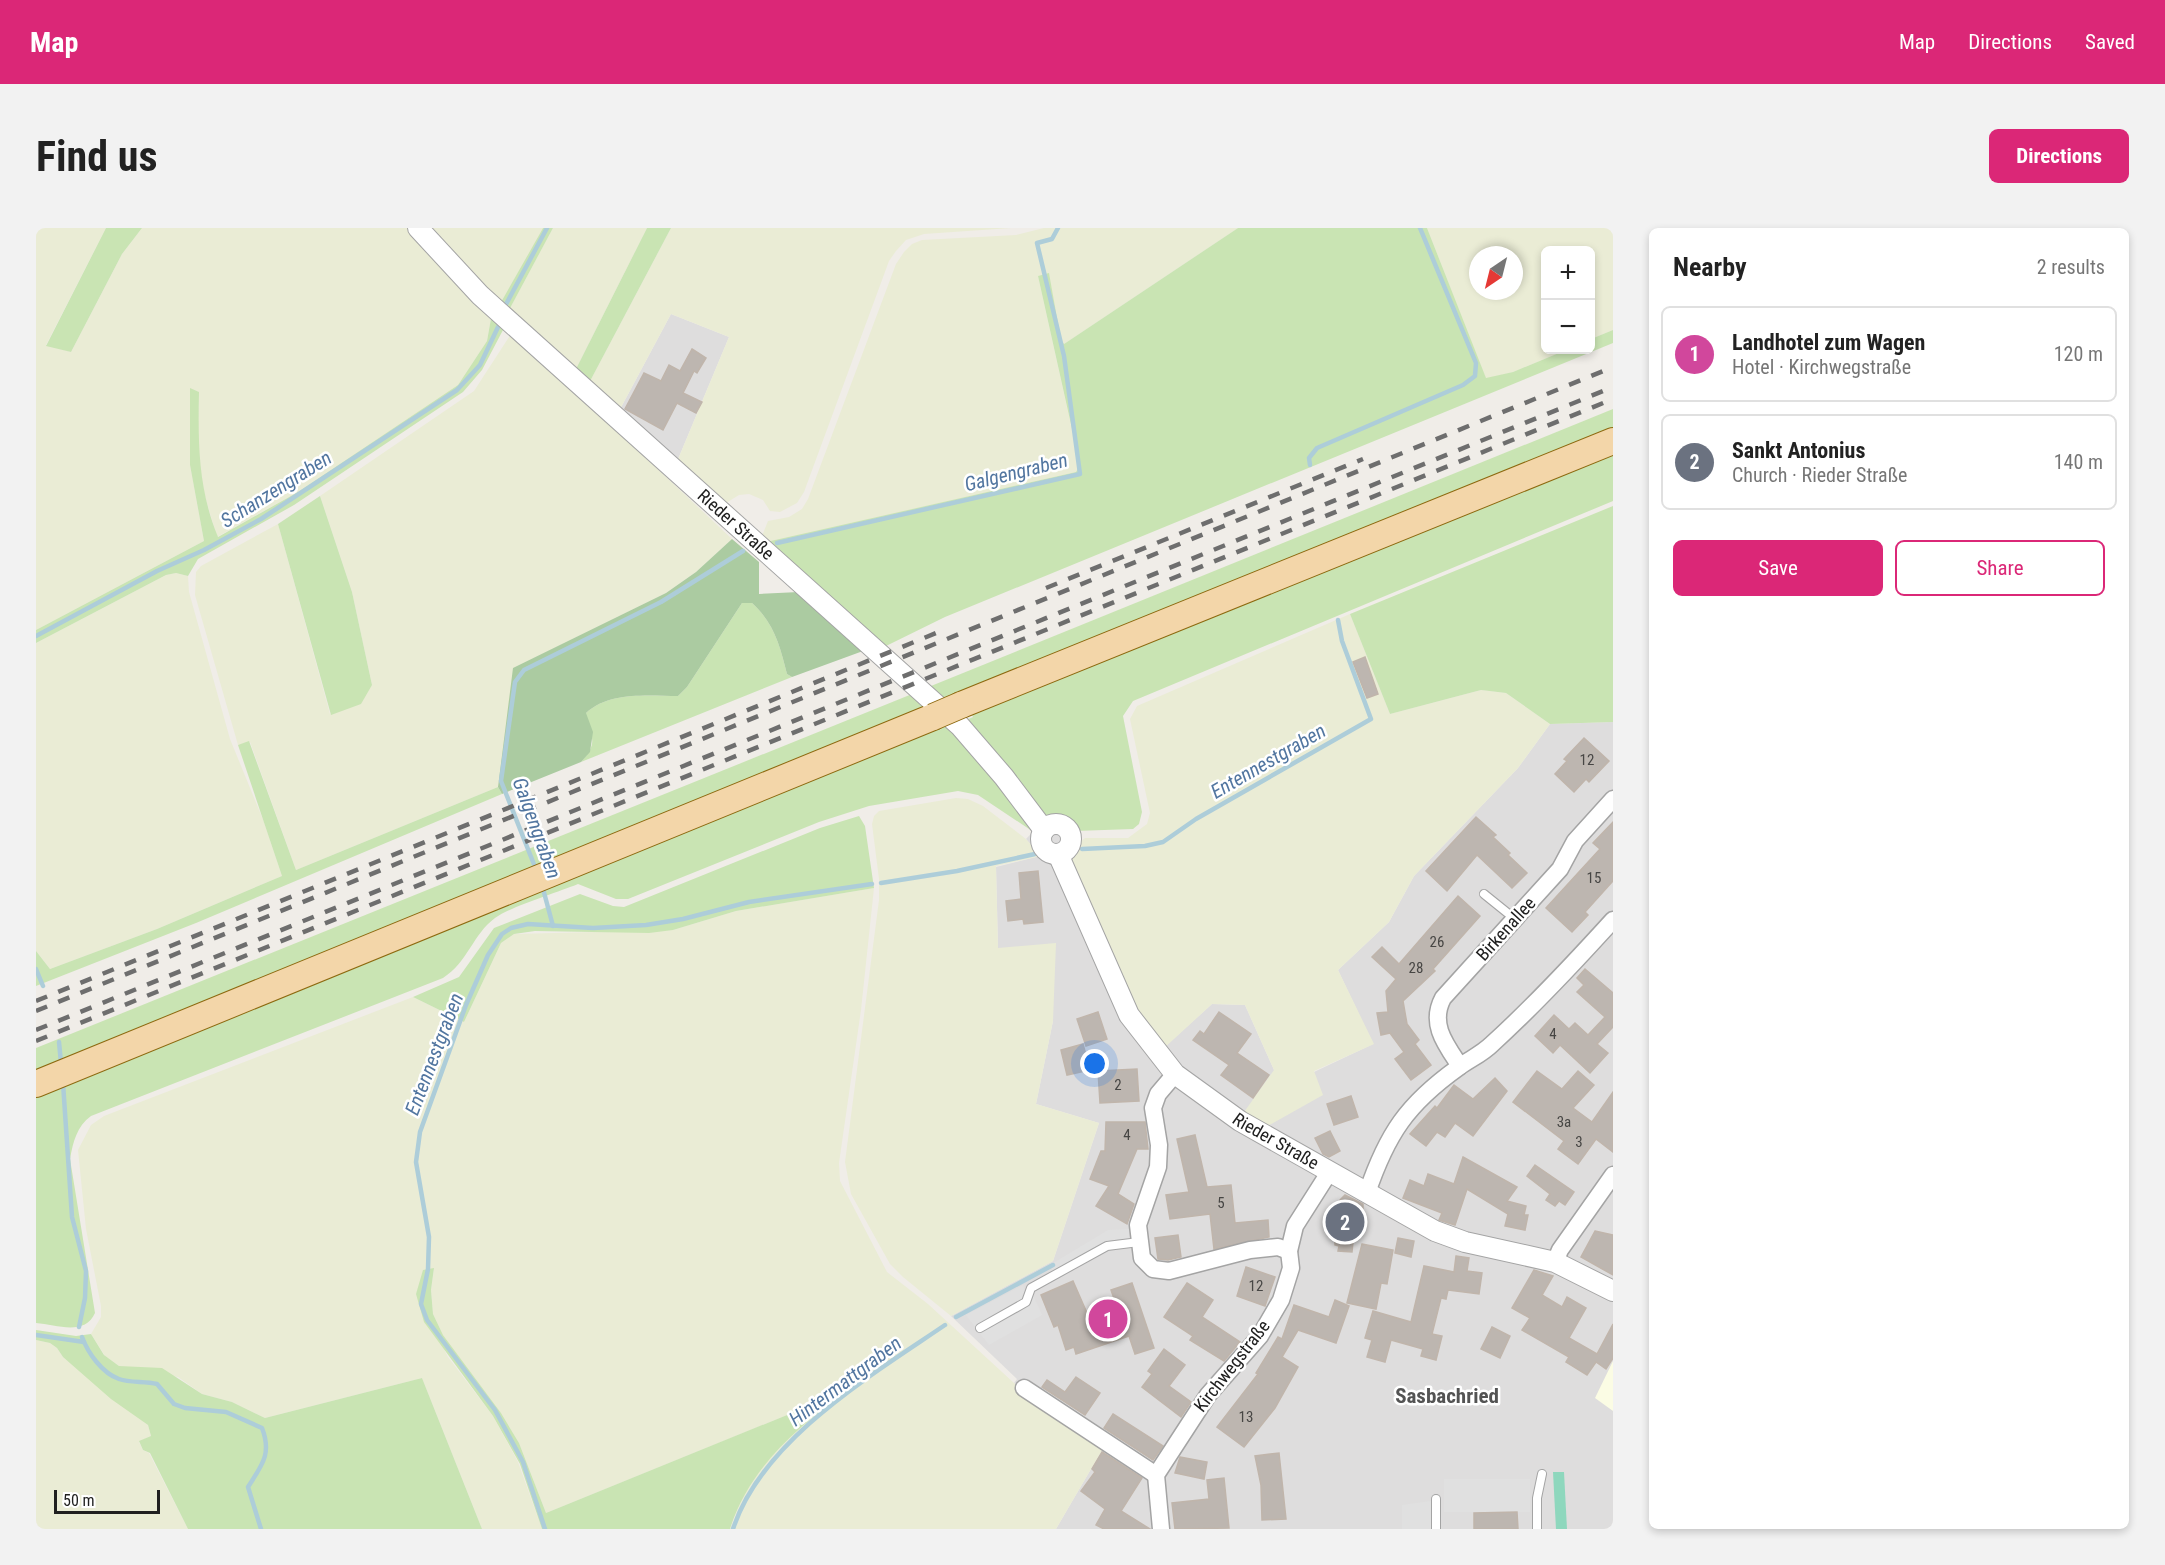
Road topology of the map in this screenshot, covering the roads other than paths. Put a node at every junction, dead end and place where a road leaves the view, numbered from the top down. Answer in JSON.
{"nodes":[{"id":1,"x":418,"y":228,"type":"edge"},
{"id":2,"x":1613,"y":441,"type":"edge"},
{"id":3,"x":1613,"y":799,"type":"edge"},
{"id":4,"x":1484,"y":894,"type":"dead end"},
{"id":5,"x":1515,"y":920,"type":"junction"},
{"id":6,"x":1613,"y":920,"type":"edge"},
{"id":7,"x":1460,"y":1066,"type":"junction"},
{"id":8,"x":1175,"y":1074,"type":"junction"},
{"id":9,"x":36,"y":1084,"type":"edge"},
{"id":10,"x":1330,"y":1171,"type":"junction"},
{"id":11,"x":1613,"y":1175,"type":"edge"},
{"id":12,"x":1367,"y":1193,"type":"junction"},
{"id":13,"x":1139,"y":1242,"type":"junction"},
{"id":14,"x":1289,"y":1251,"type":"junction"},
{"id":15,"x":1555,"y":1262,"type":"junction"},
{"id":16,"x":1613,"y":1291,"type":"edge"},
{"id":17,"x":980,"y":1328,"type":"dead end"},
{"id":18,"x":1024,"y":1388,"type":"dead end"},
{"id":19,"x":1542,"y":1474,"type":"dead end"},
{"id":20,"x":1156,"y":1475,"type":"junction"},
{"id":21,"x":1436,"y":1499,"type":"dead end"},
{"id":22,"x":1161,"y":1529,"type":"edge"},
{"id":23,"x":1436,"y":1529,"type":"edge"},
{"id":24,"x":1537,"y":1529,"type":"edge"}],
"edges":[{"from":1,"to":8,"type":"street","name":"Rieder Straße"},
{"from":2,"to":9,"type":"main road","bridge":true},
{"from":3,"to":5,"type":"street","name":"Birkenallee"},
{"from":4,"to":5,"type":"lane"},
{"from":5,"to":7,"type":"street","name":"Birkenallee"},
{"from":6,"to":7,"type":"street"},
{"from":7,"to":12,"type":"street"},
{"from":8,"to":10,"type":"street","name":"Rieder Straße"},
{"from":8,"to":13,"type":"street"},
{"from":10,"to":12,"type":"street","name":"Rieder Straße"},
{"from":10,"to":14,"type":"street","name":"Kirchwegstraße"},
{"from":11,"to":15,"type":"street"},
{"from":12,"to":15,"type":"street","name":"Rieder Straße"},
{"from":13,"to":14,"type":"street"},
{"from":13,"to":17,"type":"lane"},
{"from":14,"to":20,"type":"street","name":"Kirchwegstraße"},
{"from":15,"to":16,"type":"street","name":"Rieder Straße"},
{"from":18,"to":20,"type":"street"},
{"from":19,"to":24,"type":"lane"},
{"from":20,"to":22,"type":"street"},
{"from":21,"to":23,"type":"lane"}]}
